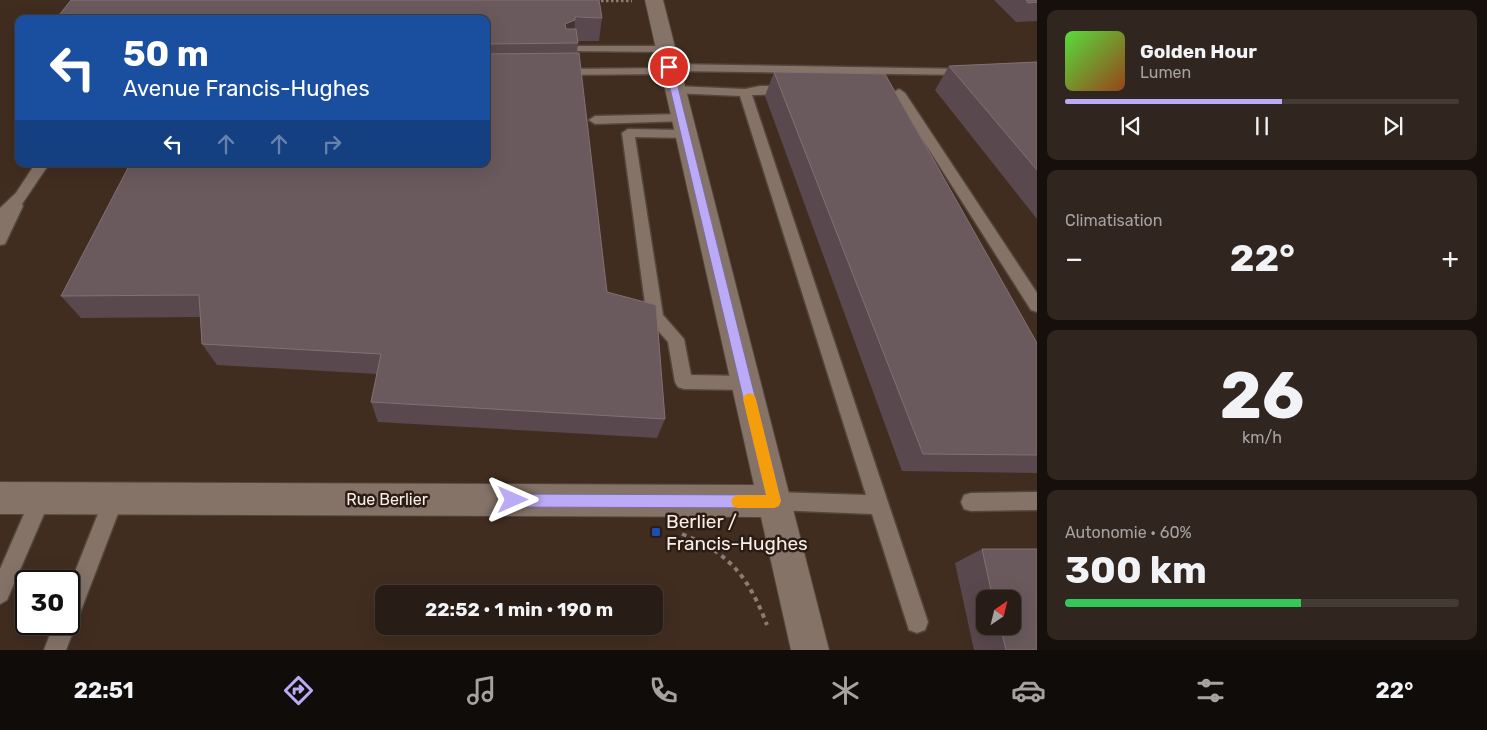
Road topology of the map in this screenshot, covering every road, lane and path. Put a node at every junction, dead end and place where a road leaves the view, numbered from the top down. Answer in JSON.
{"nodes":[{"id":1,"x":619,"y":0,"type":"edge"},
{"id":2,"x":636,"y":0,"type":"edge"},
{"id":3,"x":654,"y":0,"type":"edge"},
{"id":4,"x":593,"y":1,"type":"edge"},
{"id":5,"x":570,"y":49,"type":"edge"},
{"id":6,"x":670,"y":69,"type":"junction"},
{"id":7,"x":886,"y":70,"type":"junction"},
{"id":8,"x":544,"y":73,"type":"edge"},
{"id":9,"x":975,"y":73,"type":"edge"},
{"id":10,"x":800,"y":91,"type":"edge"},
{"id":11,"x":745,"y":93,"type":"junction"},
{"id":12,"x":594,"y":120,"type":"dead end"},
{"id":13,"x":652,"y":126,"type":"junction"},
{"id":14,"x":684,"y":126,"type":"junction"},
{"id":15,"x":40,"y":167,"type":"edge"},
{"id":16,"x":20,"y":196,"type":"junction"},
{"id":17,"x":0,"y":217,"type":"edge"},
{"id":18,"x":0,"y":240,"type":"edge"},
{"id":19,"x":1037,"y":306,"type":"edge"},
{"id":20,"x":746,"y":383,"type":"junction"},
{"id":21,"x":0,"y":498,"type":"edge"},
{"id":22,"x":41,"y":498,"type":"junction"},
{"id":23,"x":114,"y":498,"type":"junction"},
{"id":24,"x":774,"y":501,"type":"junction"},
{"id":25,"x":1037,"y":501,"type":"edge"},
{"id":26,"x":971,"y":502,"type":"dead end"},
{"id":27,"x":879,"y":504,"type":"junction"},
{"id":28,"x":674,"y":533,"type":"dead end"},
{"id":29,"x":80,"y":586,"type":"edge"},
{"id":30,"x":0,"y":592,"type":"edge"},
{"id":31,"x":917,"y":622,"type":"dead end"},
{"id":32,"x":770,"y":632,"type":"dead end"},
{"id":33,"x":61,"y":635,"type":"edge"},
{"id":34,"x":55,"y":650,"type":"edge"},
{"id":35,"x":810,"y":650,"type":"edge"}],
"edges":[{"from":1,"to":2,"type":"path"},
{"from":1,"to":4,"type":"path"},
{"from":3,"to":6,"type":"street"},
{"from":5,"to":6,"type":"lane"},
{"from":6,"to":7,"type":"lane"},
{"from":6,"to":8,"type":"lane"},
{"from":6,"to":11,"type":"lane"},
{"from":6,"to":14,"type":"street"},
{"from":7,"to":9,"type":"lane"},
{"from":7,"to":19,"type":"lane"},
{"from":10,"to":11,"type":"lane"},
{"from":11,"to":27,"type":"lane"},
{"from":12,"to":13,"type":"lane"},
{"from":13,"to":14,"type":"lane"},
{"from":13,"to":20,"type":"lane"},
{"from":14,"to":20,"type":"street"},
{"from":15,"to":16,"type":"lane"},
{"from":16,"to":17,"type":"lane"},
{"from":16,"to":18,"type":"lane"},
{"from":20,"to":24,"type":"street"},
{"from":21,"to":22,"type":"street","name":"Rue Berlier"},
{"from":22,"to":23,"type":"street","name":"Rue Berlier"},
{"from":22,"to":30,"type":"lane"},
{"from":23,"to":24,"type":"street","name":"Rue Berlier"},
{"from":23,"to":29,"type":"lane"},
{"from":24,"to":27,"type":"lane"},
{"from":24,"to":35,"type":"street"},
{"from":25,"to":26,"type":"lane"},
{"from":27,"to":31,"type":"lane"},
{"from":28,"to":32,"type":"path"},
{"from":33,"to":34,"type":"lane"}]}
